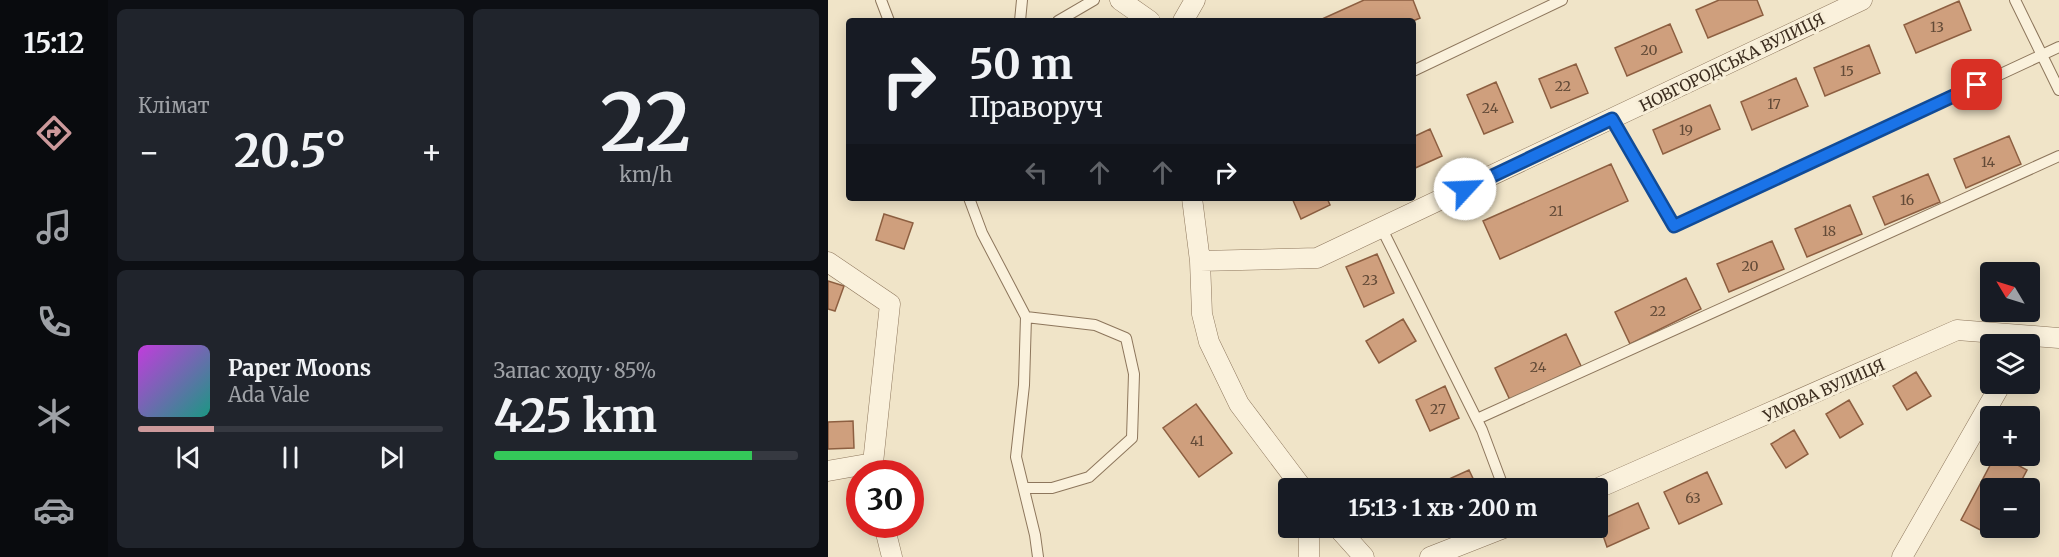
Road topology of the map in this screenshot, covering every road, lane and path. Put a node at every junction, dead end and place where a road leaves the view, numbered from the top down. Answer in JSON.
{"nodes":[{"id":1,"x":881,"y":0,"type":"edge"},
{"id":2,"x":1022,"y":0,"type":"edge"},
{"id":3,"x":1094,"y":0,"type":"edge"},
{"id":4,"x":1120,"y":0,"type":"edge"},
{"id":5,"x":1195,"y":0,"type":"edge"},
{"id":6,"x":1563,"y":0,"type":"edge"},
{"id":7,"x":1862,"y":0,"type":"edge"},
{"id":8,"x":2015,"y":0,"type":"edge"},
{"id":9,"x":888,"y":18,"type":"edge"},
{"id":10,"x":1020,"y":18,"type":"edge"},
{"id":11,"x":1063,"y":18,"type":"edge"},
{"id":12,"x":1146,"y":18,"type":"edge"},
{"id":13,"x":1185,"y":18,"type":"edge"},
{"id":14,"x":2059,"y":47,"type":"edge"},
{"id":15,"x":2042,"y":55,"type":"junction"},
{"id":16,"x":1416,"y":70,"type":"edge"},
{"id":17,"x":2059,"y":90,"type":"edge"},
{"id":18,"x":1612,"y":119,"type":"junction"},
{"id":19,"x":2059,"y":156,"type":"edge"},
{"id":20,"x":970,"y":201,"type":"edge"},
{"id":21,"x":1192,"y":201,"type":"edge"},
{"id":22,"x":1382,"y":229,"type":"junction"},
{"id":23,"x":1200,"y":261,"type":"junction"},
{"id":24,"x":828,"y":262,"type":"edge"},
{"id":25,"x":1026,"y":317,"type":"junction"},
{"id":26,"x":1985,"y":334,"type":"edge"},
{"id":27,"x":2059,"y":338,"type":"edge"},
{"id":28,"x":2040,"y":339,"type":"edge"},
{"id":29,"x":1995,"y":394,"type":"edge"},
{"id":30,"x":1477,"y":419,"type":"junction"},
{"id":31,"x":875,"y":460,"type":"edge"},
{"id":32,"x":846,"y":470,"type":"edge"},
{"id":33,"x":828,"y":471,"type":"edge"},
{"id":34,"x":1295,"y":478,"type":"edge"},
{"id":35,"x":1500,"y":478,"type":"edge"},
{"id":36,"x":1608,"y":484,"type":"edge"},
{"id":37,"x":1024,"y":488,"type":"junction"},
{"id":38,"x":887,"y":538,"type":"edge"},
{"id":39,"x":1309,"y":538,"type":"edge"},
{"id":40,"x":1347,"y":538,"type":"edge"},
{"id":41,"x":1478,"y":538,"type":"edge"},
{"id":42,"x":892,"y":557,"type":"edge"},
{"id":43,"x":1038,"y":557,"type":"edge"},
{"id":44,"x":1309,"y":557,"type":"edge"},
{"id":45,"x":1364,"y":557,"type":"edge"},
{"id":46,"x":1430,"y":557,"type":"edge"},
{"id":47,"x":1902,"y":557,"type":"edge"}],
"edges":[{"from":1,"to":9,"type":"lane"},
{"from":2,"to":10,"type":"lane"},
{"from":3,"to":11,"type":"lane"},
{"from":4,"to":12,"type":"street"},
{"from":5,"to":13,"type":"street"},
{"from":6,"to":16,"type":"lane"},
{"from":7,"to":18,"type":"street","name":"НОВГОРОДСЬКА ВУЛИЦЯ"},
{"from":8,"to":15,"type":"lane"},
{"from":14,"to":15,"type":"lane"},
{"from":15,"to":17,"type":"lane"},
{"from":15,"to":18,"type":"lane"},
{"from":18,"to":22,"type":"street","name":"НОВГОРОДСЬКА ВУЛИЦЯ"},
{"from":19,"to":30,"type":"lane"},
{"from":20,"to":25,"type":"lane"},
{"from":21,"to":23,"type":"street"},
{"from":22,"to":23,"type":"street","name":"НОВГОРОДСЬКА ВУЛИЦЯ"},
{"from":22,"to":30,"type":"lane"},
{"from":23,"to":34,"type":"street"},
{"from":24,"to":31,"type":"street"},
{"from":25,"to":37,"type":"lane"},
{"from":25,"to":37,"type":"lane"},
{"from":26,"to":36,"type":"street","name":"УМОВА ВУЛИЦЯ"},
{"from":27,"to":28,"type":"street","name":"УМОВА ВУЛИЦЯ"},
{"from":29,"to":47,"type":"street"},
{"from":30,"to":35,"type":"lane"},
{"from":32,"to":33,"type":"street"},
{"from":37,"to":43,"type":"lane"},
{"from":38,"to":42,"type":"street"},
{"from":39,"to":44,"type":"street"},
{"from":40,"to":45,"type":"street"},
{"from":41,"to":46,"type":"street"}]}
